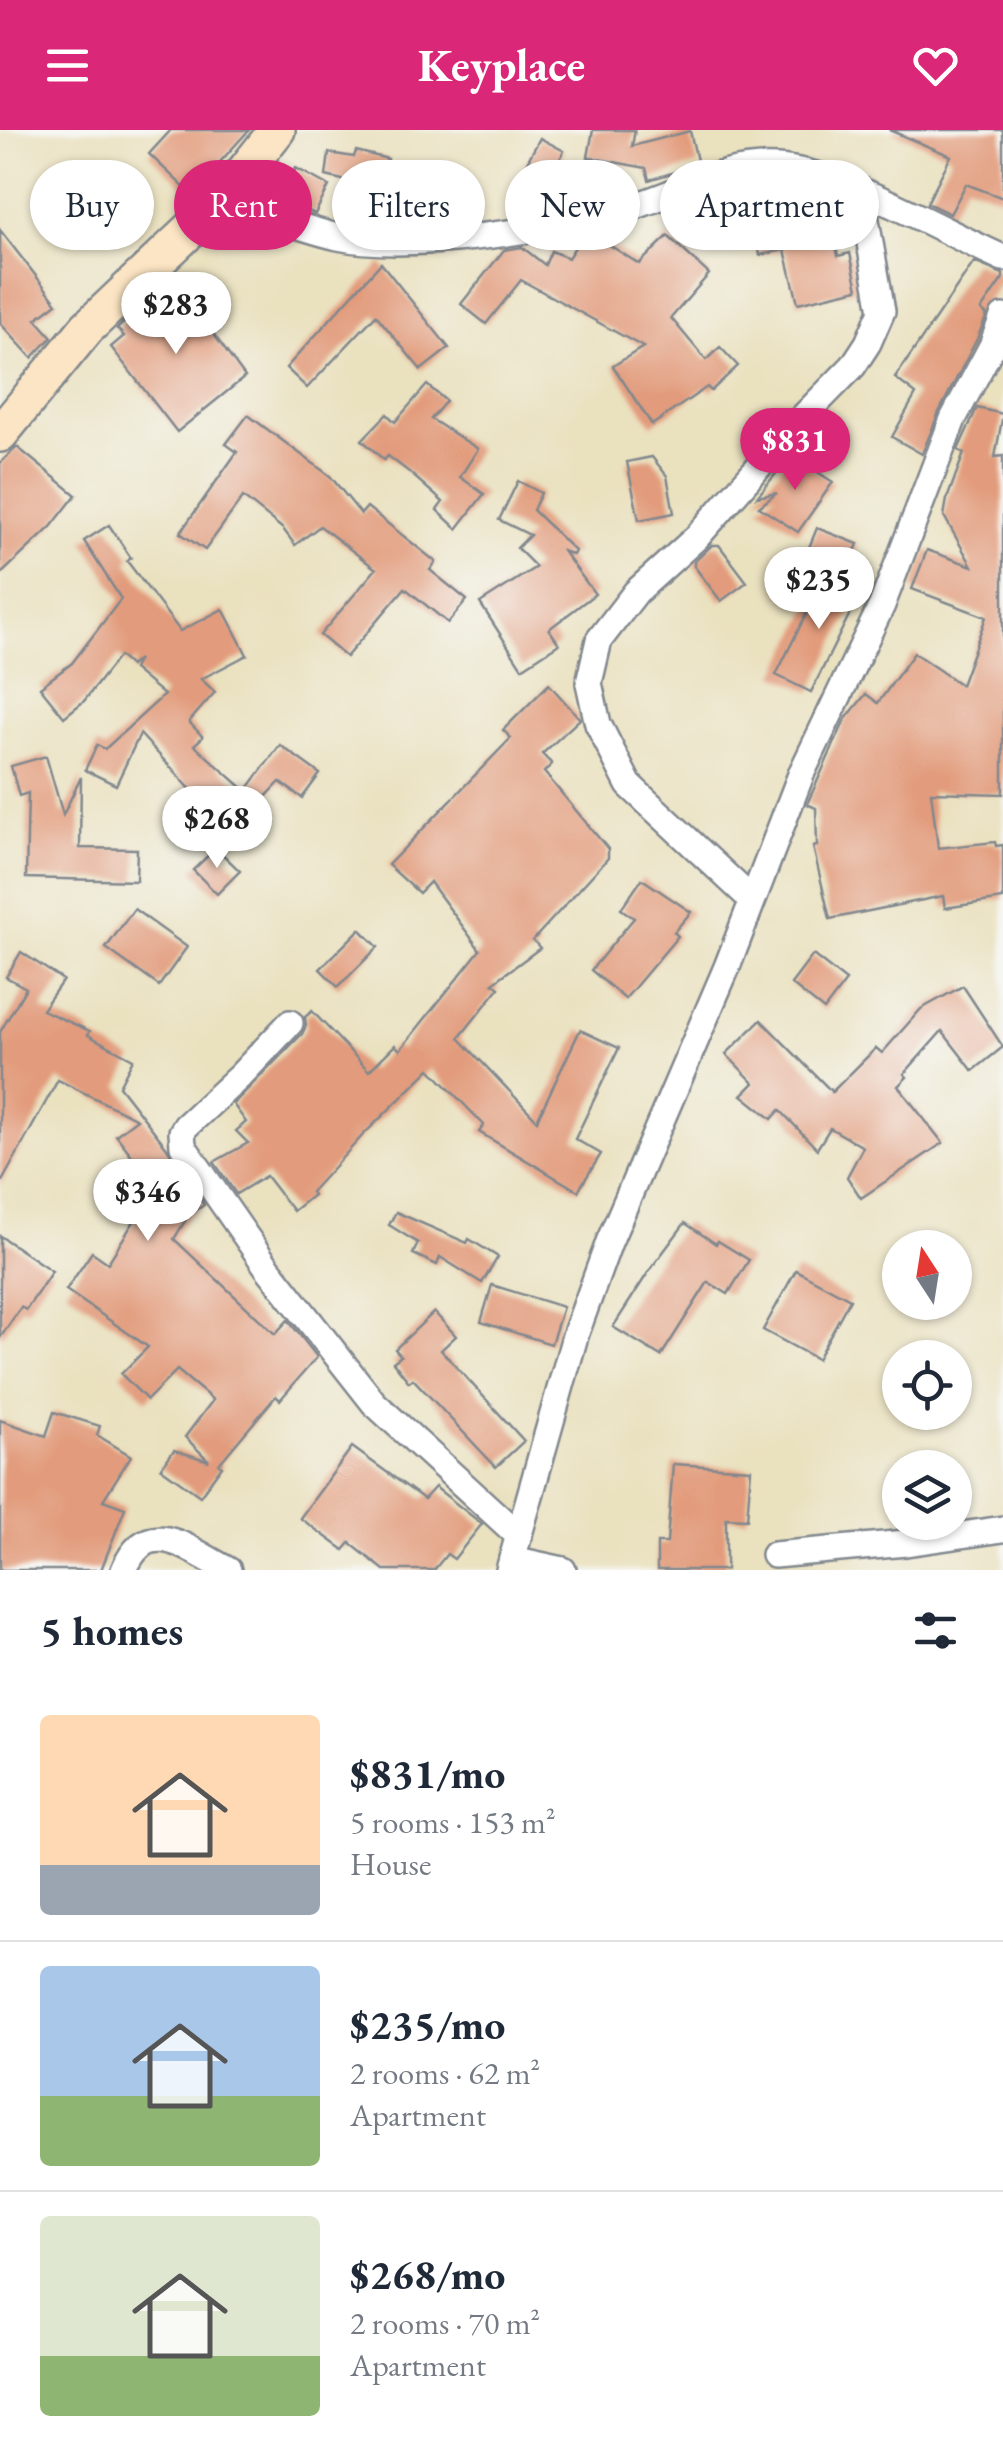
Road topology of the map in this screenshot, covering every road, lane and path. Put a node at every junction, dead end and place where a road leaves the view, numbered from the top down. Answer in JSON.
{"nodes":[{"id":1,"x":277,"y":130,"type":"edge"},
{"id":2,"x":253,"y":160,"type":"edge"},
{"id":3,"x":660,"y":196,"type":"edge"},
{"id":4,"x":879,"y":201,"type":"edge"},
{"id":5,"x":312,"y":228,"type":"edge"},
{"id":6,"x":174,"y":246,"type":"edge"},
{"id":7,"x":871,"y":250,"type":"edge"},
{"id":8,"x":1003,"y":258,"type":"edge"},
{"id":9,"x":1002,"y":321,"type":"edge"},
{"id":10,"x":0,"y":434,"type":"edge"},
{"id":11,"x":751,"y":899,"type":"junction"},
{"id":12,"x":290,"y":1023,"type":"dead end"},
{"id":13,"x":1003,"y":1529,"type":"edge"},
{"id":14,"x":514,"y":1555,"type":"edge"},
{"id":15,"x":774,"y":1555,"type":"dead end"},
{"id":16,"x":124,"y":1570,"type":"edge"},
{"id":17,"x":228,"y":1570,"type":"edge"},
{"id":18,"x":563,"y":1570,"type":"edge"}],
"edges":[{"from":1,"to":2,"type":"street"},
{"from":3,"to":5,"type":"street"},
{"from":4,"to":8,"type":"street"},
{"from":6,"to":10,"type":"street"},
{"from":7,"to":11,"type":"street"},
{"from":9,"to":11,"type":"street"},
{"from":11,"to":14,"type":"street"},
{"from":12,"to":14,"type":"street"},
{"from":13,"to":15,"type":"street"},
{"from":14,"to":18,"type":"street"},
{"from":16,"to":17,"type":"street"}]}
